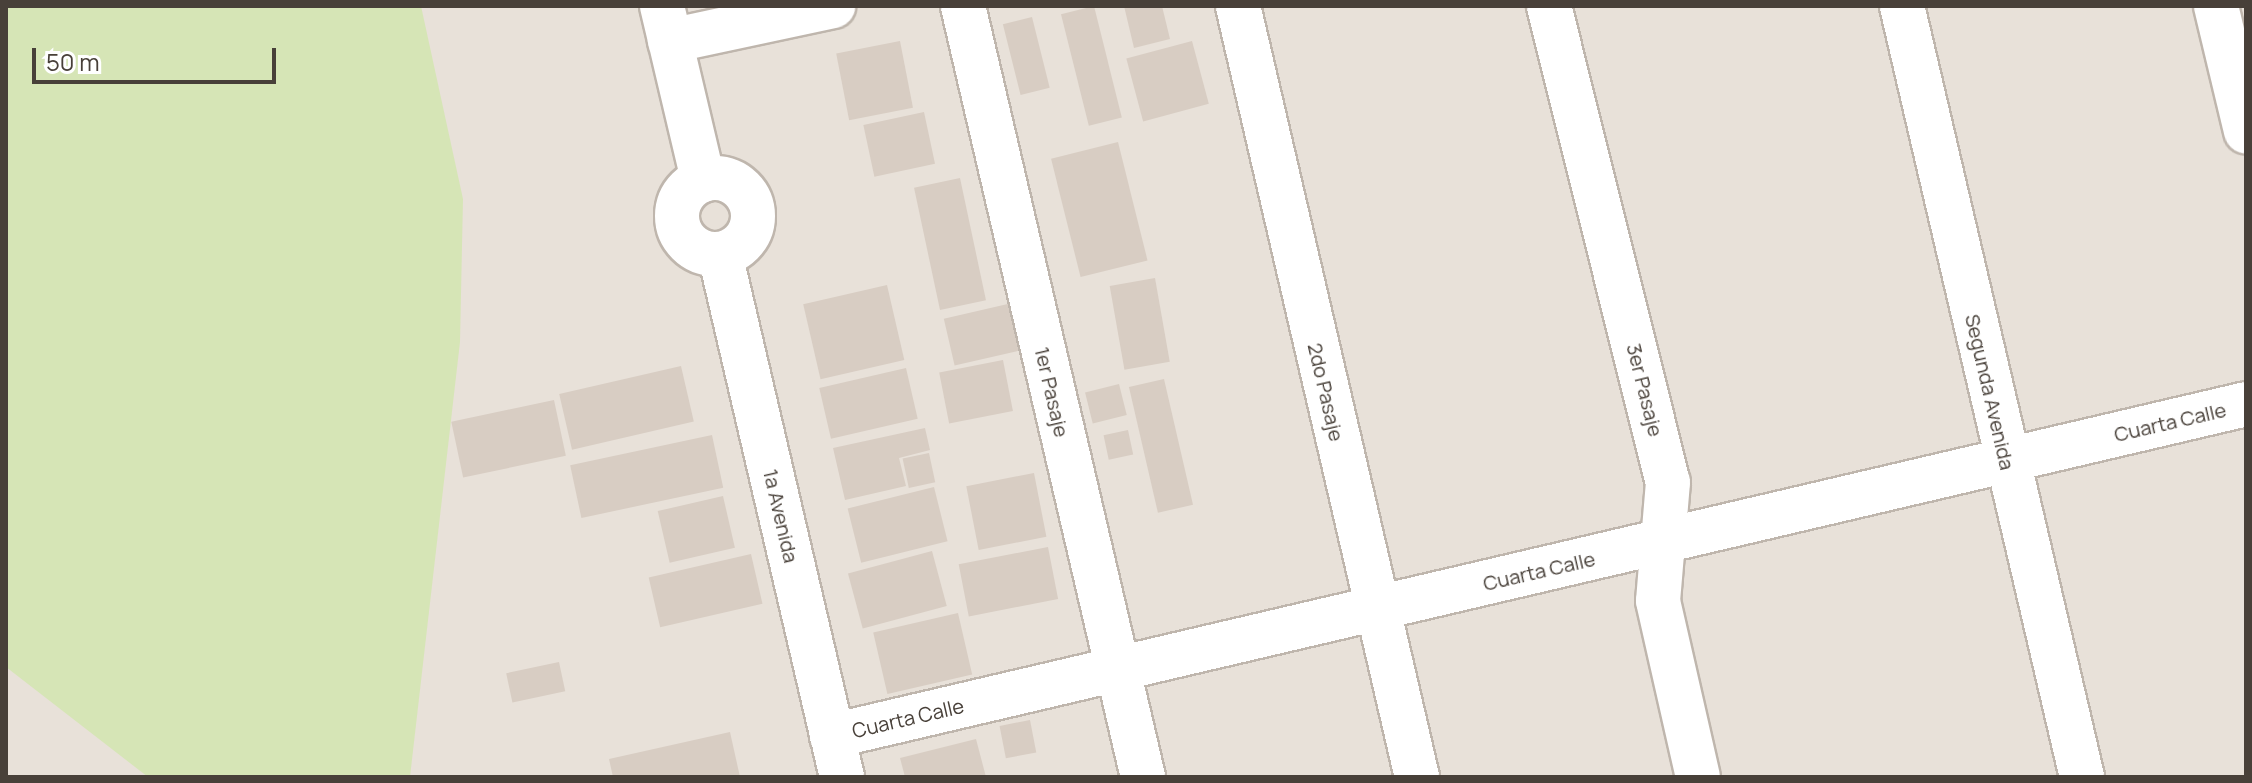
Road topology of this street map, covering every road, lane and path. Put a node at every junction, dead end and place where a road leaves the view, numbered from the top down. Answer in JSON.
{"nodes":[{"id":1,"x":833,"y":6,"type":"edge"},
{"id":2,"x":963,"y":6,"type":"edge"},
{"id":3,"x":1238,"y":6,"type":"edge"},
{"id":4,"x":1549,"y":6,"type":"edge"},
{"id":5,"x":1902,"y":6,"type":"edge"},
{"id":6,"x":2216,"y":6,"type":"edge"},
{"id":7,"x":666,"y":24,"type":"edge"},
{"id":8,"x":2246,"y":131,"type":"edge"},
{"id":9,"x":2246,"y":404,"type":"edge"},
{"id":10,"x":2006,"y":460,"type":"junction"},
{"id":11,"x":1663,"y":543,"type":"junction"},
{"id":12,"x":1376,"y":608,"type":"junction"},
{"id":13,"x":1116,"y":669,"type":"junction"},
{"id":14,"x":837,"y":756,"type":"edge"},
{"id":15,"x":1143,"y":777,"type":"edge"},
{"id":16,"x":1417,"y":777,"type":"edge"},
{"id":17,"x":1698,"y":777,"type":"edge"},
{"id":18,"x":2082,"y":777,"type":"edge"}],
"edges":[{"from":1,"to":7,"type":"street"},
{"from":2,"to":13,"type":"street","name":"1er Pasaje"},
{"from":3,"to":12,"type":"street","name":"2do Pasaje"},
{"from":4,"to":11,"type":"street","name":"3er Pasaje"},
{"from":5,"to":10,"type":"street","name":"Segunda Avenida"},
{"from":6,"to":8,"type":"street"},
{"from":7,"to":14,"type":"street","name":"1a Avenida"},
{"from":9,"to":10,"type":"street","name":"Cuarta Calle"},
{"from":10,"to":11,"type":"street","name":"Cuarta Calle"},
{"from":10,"to":18,"type":"street","name":"Segunda Avenida"},
{"from":11,"to":12,"type":"street","name":"Cuarta Calle"},
{"from":11,"to":17,"type":"street","name":"3er Pasaje"},
{"from":12,"to":13,"type":"street","name":"Cuarta Calle"},
{"from":12,"to":16,"type":"street","name":"2do Pasaje"},
{"from":13,"to":14,"type":"street","name":"Cuarta Calle"},
{"from":13,"to":15,"type":"street","name":"1er Pasaje"}]}
